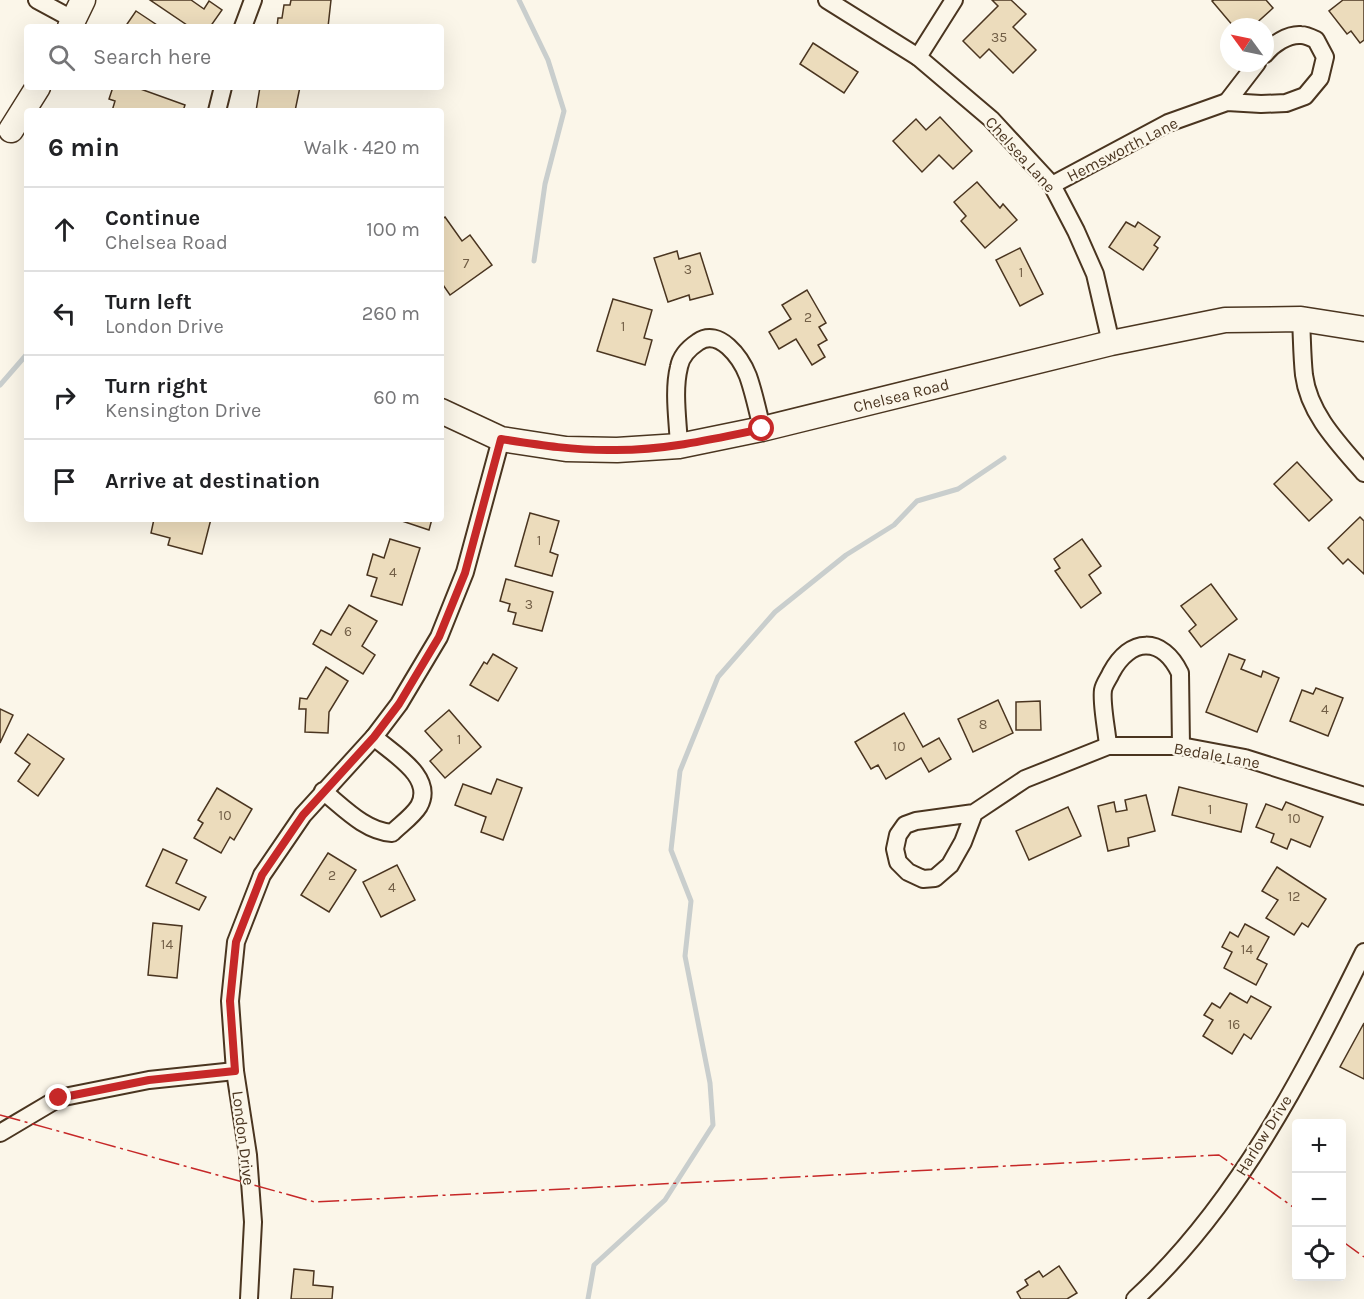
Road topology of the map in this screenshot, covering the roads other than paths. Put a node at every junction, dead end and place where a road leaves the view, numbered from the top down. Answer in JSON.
{"nodes":[{"id":1,"x":37,"y":0,"type":"edge"},
{"id":2,"x":253,"y":0,"type":"edge"},
{"id":3,"x":827,"y":0,"type":"edge"},
{"id":4,"x":954,"y":0,"type":"edge"},
{"id":5,"x":76,"y":16,"type":"edge"},
{"id":6,"x":244,"y":24,"type":"edge"},
{"id":7,"x":1274,"y":45,"type":"edge"},
{"id":8,"x":918,"y":57,"type":"junction"},
{"id":9,"x":1250,"y":72,"type":"edge"},
{"id":10,"x":36,"y":90,"type":"edge"},
{"id":11,"x":222,"y":90,"type":"edge"},
{"id":12,"x":1227,"y":102,"type":"junction"},
{"id":13,"x":26,"y":108,"type":"edge"},
{"id":14,"x":218,"y":108,"type":"edge"},
{"id":15,"x":24,"y":112,"type":"edge"},
{"id":16,"x":13,"y":132,"type":"edge"},
{"id":17,"x":1052,"y":185,"type":"junction"},
{"id":18,"x":1302,"y":319,"type":"junction"},
{"id":19,"x":1364,"y":329,"type":"edge"},
{"id":20,"x":1111,"y":343,"type":"junction"},
{"id":21,"x":444,"y":412,"type":"edge"},
{"id":22,"x":762,"y":429,"type":"junction"},
{"id":23,"x":501,"y":439,"type":"junction"},
{"id":24,"x":680,"y":446,"type":"junction"},
{"id":25,"x":1364,"y":473,"type":"edge"},
{"id":26,"x":374,"y":737,"type":"junction"},
{"id":27,"x":1108,"y":746,"type":"junction"},
{"id":28,"x":1181,"y":746,"type":"junction"},
{"id":29,"x":323,"y":791,"type":"junction"},
{"id":30,"x":1364,"y":796,"type":"edge"},
{"id":31,"x":974,"y":813,"type":"junction"},
{"id":32,"x":1364,"y":952,"type":"edge"},
{"id":33,"x":235,"y":1071,"type":"junction"},
{"id":34,"x":0,"y":1132,"type":"edge"},
{"id":35,"x":249,"y":1299,"type":"edge"},
{"id":36,"x":1135,"y":1299,"type":"edge"}],
"edges":[{"from":1,"to":5,"type":"street"},
{"from":2,"to":6,"type":"street"},
{"from":3,"to":8,"type":"street","name":"Chelsea Lane"},
{"from":4,"to":8,"type":"street"},
{"from":7,"to":12,"type":"street","name":"Hemsworth Lane"},
{"from":8,"to":17,"type":"street","name":"Chelsea Lane"},
{"from":9,"to":12,"type":"street"},
{"from":10,"to":13,"type":"street"},
{"from":11,"to":14,"type":"street"},
{"from":12,"to":17,"type":"street","name":"Hemsworth Lane"},
{"from":15,"to":16,"type":"street"},
{"from":17,"to":20,"type":"street","name":"Chelsea Lane"},
{"from":18,"to":19,"type":"street","name":"Chelsea Road"},
{"from":18,"to":20,"type":"street","name":"Chelsea Road"},
{"from":18,"to":25,"type":"street"},
{"from":20,"to":22,"type":"street","name":"Chelsea Road"},
{"from":21,"to":23,"type":"street","name":"Chelsea Road"},
{"from":22,"to":24,"type":"street","name":"Chelsea Road"},
{"from":22,"to":24,"type":"street"},
{"from":23,"to":24,"type":"street","name":"Chelsea Road"},
{"from":23,"to":26,"type":"street","name":"London Drive"},
{"from":26,"to":29,"type":"street","name":"London Drive"},
{"from":26,"to":29,"type":"street"},
{"from":27,"to":28,"type":"street","name":"Bedale Lane"},
{"from":27,"to":28,"type":"street"},
{"from":27,"to":31,"type":"street","name":"Bedale Lane"},
{"from":28,"to":30,"type":"street","name":"Bedale Lane"},
{"from":29,"to":33,"type":"street","name":"London Drive"},
{"from":31,"to":31,"type":"street","name":"Bedale Lane"},
{"from":32,"to":36,"type":"street","name":"Harlow Drive"},
{"from":33,"to":34,"type":"street"},
{"from":33,"to":35,"type":"street","name":"London Drive"}]}
